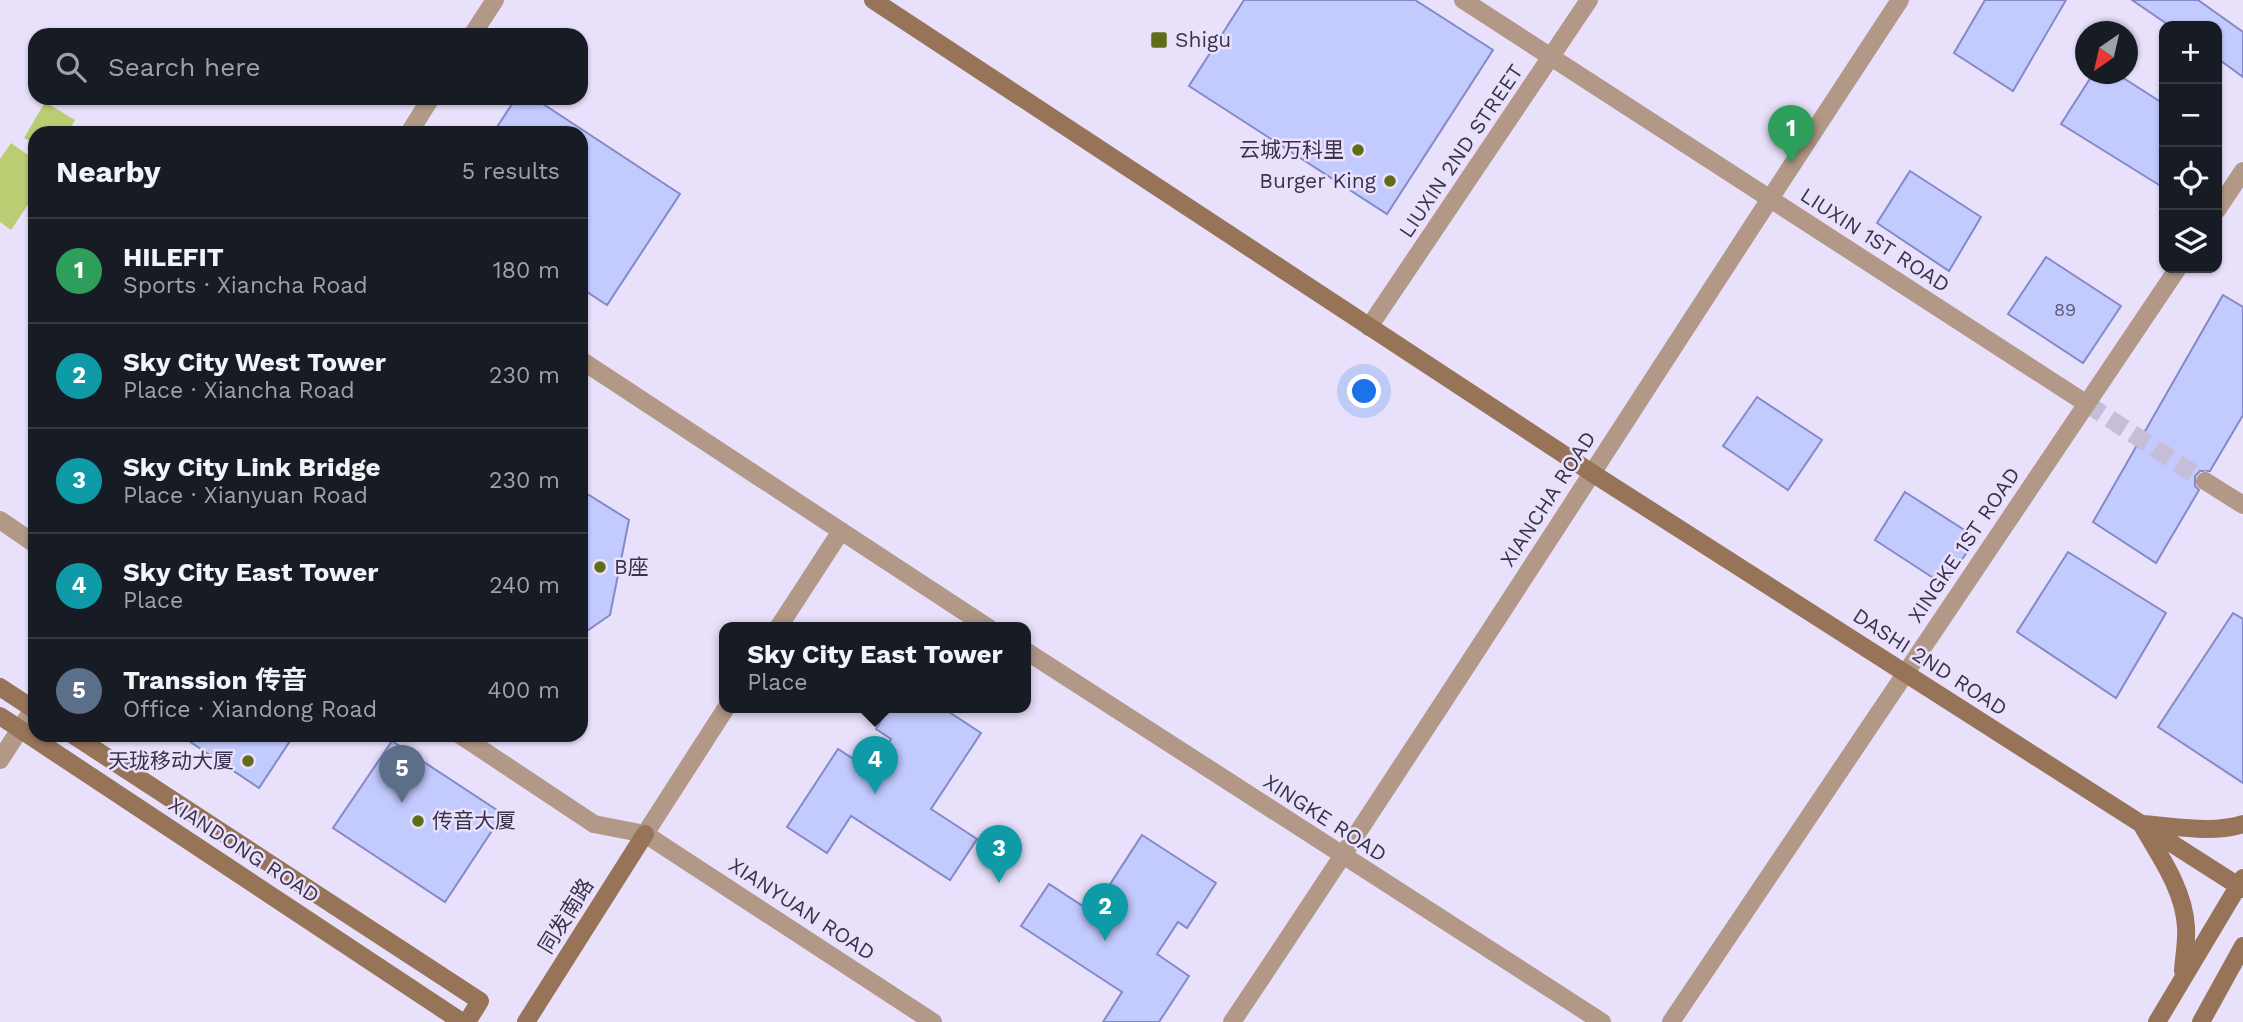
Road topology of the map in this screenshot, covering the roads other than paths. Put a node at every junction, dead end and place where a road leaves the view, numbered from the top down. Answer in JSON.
{"nodes":[{"id":1,"x":495,"y":0,"type":"edge"},
{"id":2,"x":873,"y":0,"type":"edge"},
{"id":3,"x":1462,"y":0,"type":"edge"},
{"id":4,"x":1589,"y":0,"type":"edge"},
{"id":5,"x":1900,"y":0,"type":"edge"},
{"id":6,"x":477,"y":28,"type":"edge"},
{"id":7,"x":1551,"y":57,"type":"junction"},
{"id":8,"x":427,"y":105,"type":"edge"},
{"id":9,"x":413,"y":126,"type":"edge"},
{"id":10,"x":2243,"y":171,"type":"edge"},
{"id":11,"x":1769,"y":198,"type":"junction"},
{"id":12,"x":2222,"y":202,"type":"edge"},
{"id":13,"x":2175,"y":273,"type":"edge"},
{"id":14,"x":1369,"y":327,"type":"junction"},
{"id":15,"x":588,"y":365,"type":"edge"},
{"id":16,"x":2087,"y":404,"type":"junction"},
{"id":17,"x":1592,"y":473,"type":"junction"},
{"id":18,"x":2205,"y":481,"type":"tunnel mouth"},
{"id":19,"x":2243,"y":505,"type":"edge"},
{"id":20,"x":0,"y":520,"type":"edge"},
{"id":21,"x":841,"y":531,"type":"junction"},
{"id":22,"x":28,"y":539,"type":"edge"},
{"id":23,"x":782,"y":622,"type":"edge"},
{"id":24,"x":980,"y":622,"type":"edge"},
{"id":25,"x":1031,"y":654,"type":"edge"},
{"id":26,"x":1905,"y":673,"type":"junction"},
{"id":27,"x":0,"y":687,"type":"edge"},
{"id":28,"x":28,"y":704,"type":"edge"},
{"id":29,"x":723,"y":713,"type":"edge"},
{"id":30,"x":0,"y":716,"type":"edge"},
{"id":31,"x":28,"y":717,"type":"edge"},
{"id":32,"x":20,"y":729,"type":"junction"},
{"id":33,"x":28,"y":734,"type":"edge"},
{"id":34,"x":40,"y":742,"type":"edge"},
{"id":35,"x":84,"y":742,"type":"edge"},
{"id":36,"x":471,"y":742,"type":"edge"},
{"id":37,"x":0,"y":760,"type":"edge"},
{"id":38,"x":2141,"y":824,"type":"junction"},
{"id":39,"x":2243,"y":824,"type":"edge"},
{"id":40,"x":645,"y":834,"type":"junction"},
{"id":41,"x":1343,"y":857,"type":"junction"},
{"id":42,"x":2241,"y":884,"type":"edge"},
{"id":43,"x":2243,"y":946,"type":"edge"},
{"id":44,"x":2181,"y":980,"type":"junction"},
{"id":45,"x":465,"y":1022,"type":"edge"},
{"id":46,"x":526,"y":1022,"type":"edge"},
{"id":47,"x":933,"y":1022,"type":"edge"},
{"id":48,"x":1233,"y":1022,"type":"edge"},
{"id":49,"x":1602,"y":1022,"type":"edge"},
{"id":50,"x":1671,"y":1022,"type":"edge"},
{"id":51,"x":2157,"y":1022,"type":"edge"},
{"id":52,"x":2201,"y":1022,"type":"edge"}],
"edges":[{"from":1,"to":6,"type":"street"},
{"from":2,"to":14,"type":"main road","name":"DASHI 2ND ROAD"},
{"from":3,"to":7,"type":"street","name":"LIUXIN 1ST ROAD"},
{"from":4,"to":7,"type":"street","name":"LIUXIN 2ND STREET"},
{"from":5,"to":11,"type":"street","name":"XIANCHA ROAD"},
{"from":7,"to":11,"type":"street","name":"LIUXIN 1ST ROAD"},
{"from":7,"to":14,"type":"street","name":"LIUXIN 2ND STREET"},
{"from":8,"to":9,"type":"street"},
{"from":10,"to":12,"type":"street"},
{"from":11,"to":16,"type":"street","name":"LIUXIN 1ST ROAD"},
{"from":11,"to":17,"type":"street","name":"XIANCHA ROAD"},
{"from":13,"to":16,"type":"street","name":"XINGKE 1ST ROAD"},
{"from":14,"to":17,"type":"main road","name":"DASHI 2ND ROAD"},
{"from":15,"to":21,"type":"street"},
{"from":16,"to":26,"type":"street","name":"XINGKE 1ST ROAD"},
{"from":17,"to":26,"type":"main road","name":"DASHI 2ND ROAD"},
{"from":17,"to":41,"type":"street","name":"XIANCHA ROAD"},
{"from":18,"to":19,"type":"street"},
{"from":20,"to":22,"type":"street"},
{"from":21,"to":23,"type":"street"},
{"from":21,"to":24,"type":"street"},
{"from":25,"to":41,"type":"street","name":"XINGKE ROAD"},
{"from":26,"to":38,"type":"main road","name":"DASHI 2ND ROAD"},
{"from":26,"to":50,"type":"street","name":"XINGKE 1ST ROAD"},
{"from":27,"to":28,"type":"main road"},
{"from":29,"to":40,"type":"street"},
{"from":30,"to":32,"type":"main road","name":"XIANDONG ROAD"},
{"from":31,"to":32,"type":"street"},
{"from":32,"to":33,"type":"main road","name":"XIANDONG ROAD"},
{"from":32,"to":37,"type":"street"},
{"from":34,"to":45,"type":"main road","name":"XIANDONG ROAD"},
{"from":35,"to":45,"type":"main road","name":"XIANDONG ROAD"},
{"from":36,"to":40,"type":"street"},
{"from":38,"to":39,"type":"main road"},
{"from":38,"to":42,"type":"main road","name":"DASHI 2ND ROAD"},
{"from":38,"to":44,"type":"main road"},
{"from":40,"to":46,"type":"main road","name":"同发南路"},
{"from":40,"to":47,"type":"street","name":"XIANYUAN ROAD"},
{"from":41,"to":48,"type":"street","name":"XIANCHA ROAD"},
{"from":41,"to":49,"type":"street","name":"XINGKE ROAD"},
{"from":42,"to":44,"type":"main road"},
{"from":43,"to":52,"type":"main road"},
{"from":44,"to":51,"type":"main road"}]}
